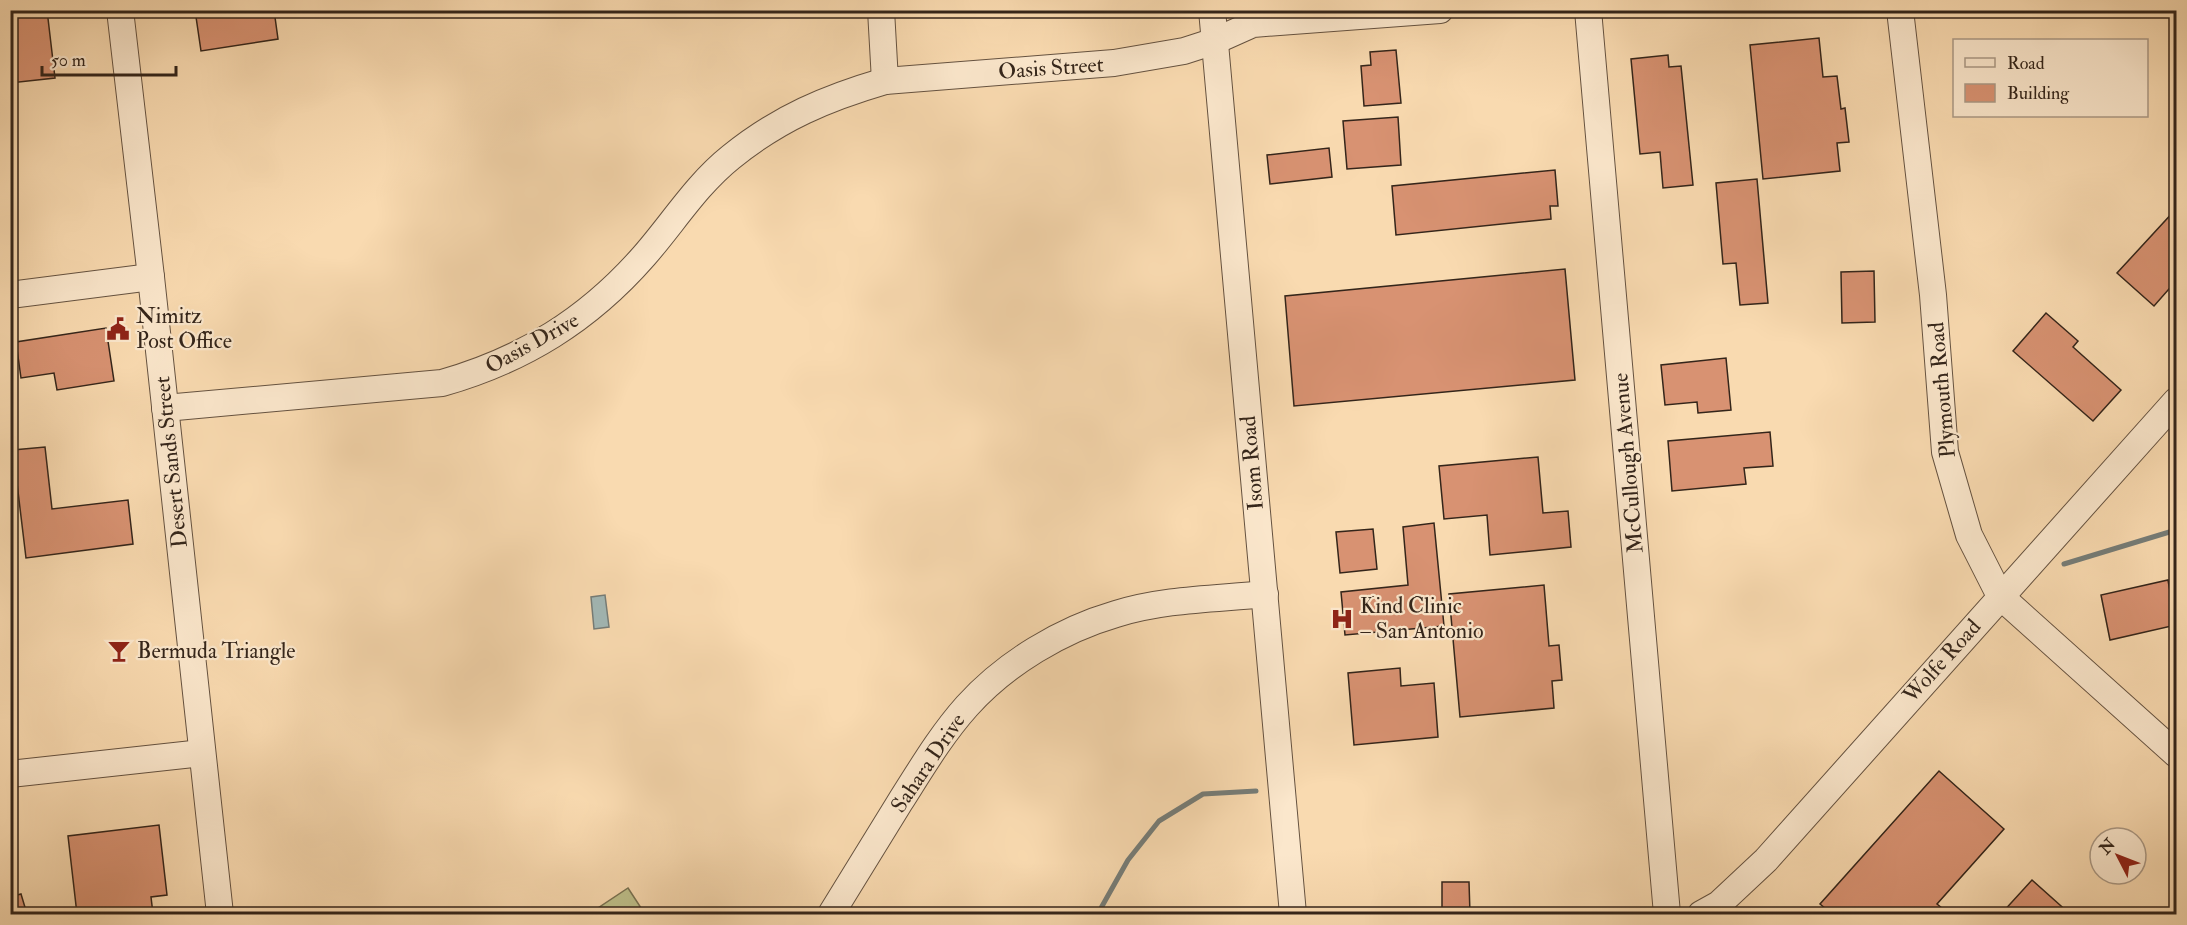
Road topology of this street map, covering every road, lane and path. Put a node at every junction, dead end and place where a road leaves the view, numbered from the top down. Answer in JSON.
{"nodes":[{"id":1,"x":120,"y":10,"type":"edge"},
{"id":2,"x":880,"y":10,"type":"edge"},
{"id":3,"x":1212,"y":10,"type":"edge"},
{"id":4,"x":1440,"y":10,"type":"edge"},
{"id":5,"x":1588,"y":10,"type":"edge"},
{"id":6,"x":1900,"y":10,"type":"edge"},
{"id":7,"x":1215,"y":41,"type":"junction"},
{"id":8,"x":885,"y":81,"type":"junction"},
{"id":9,"x":151,"y":277,"type":"junction"},
{"id":10,"x":10,"y":295,"type":"edge"},
{"id":11,"x":2176,"y":401,"type":"edge"},
{"id":12,"x":165,"y":408,"type":"junction"},
{"id":13,"x":1265,"y":594,"type":"junction"},
{"id":14,"x":2000,"y":596,"type":"junction"},
{"id":15,"x":202,"y":753,"type":"junction"},
{"id":16,"x":2176,"y":754,"type":"edge"},
{"id":17,"x":10,"y":774,"type":"edge"},
{"id":18,"x":220,"y":915,"type":"edge"},
{"id":19,"x":831,"y":915,"type":"edge"},
{"id":20,"x":1293,"y":915,"type":"edge"},
{"id":21,"x":1667,"y":915,"type":"edge"},
{"id":22,"x":1701,"y":915,"type":"edge"}],
"edges":[{"from":1,"to":9,"type":"street","name":"Desert Sands Street"},
{"from":2,"to":8,"type":"street"},
{"from":3,"to":7,"type":"street","name":"Isom Road"},
{"from":4,"to":7,"type":"street","name":"Oasis Street"},
{"from":5,"to":21,"type":"street","name":"McCullough Avenue"},
{"from":6,"to":14,"type":"street","name":"Plymouth Road"},
{"from":7,"to":8,"type":"street","name":"Oasis Street"},
{"from":7,"to":13,"type":"street","name":"Isom Road"},
{"from":8,"to":12,"type":"street","name":"Oasis Drive"},
{"from":9,"to":10,"type":"street"},
{"from":9,"to":12,"type":"street","name":"Desert Sands Street"},
{"from":11,"to":14,"type":"street","name":"Wolfe Road"},
{"from":12,"to":15,"type":"street","name":"Desert Sands Street"},
{"from":13,"to":19,"type":"street","name":"Sahara Drive"},
{"from":13,"to":20,"type":"street","name":"Isom Road"},
{"from":14,"to":16,"type":"street","name":"Plymouth Road"},
{"from":14,"to":22,"type":"street","name":"Wolfe Road"},
{"from":15,"to":17,"type":"street"},
{"from":15,"to":18,"type":"street","name":"Desert Sands Street"}]}
